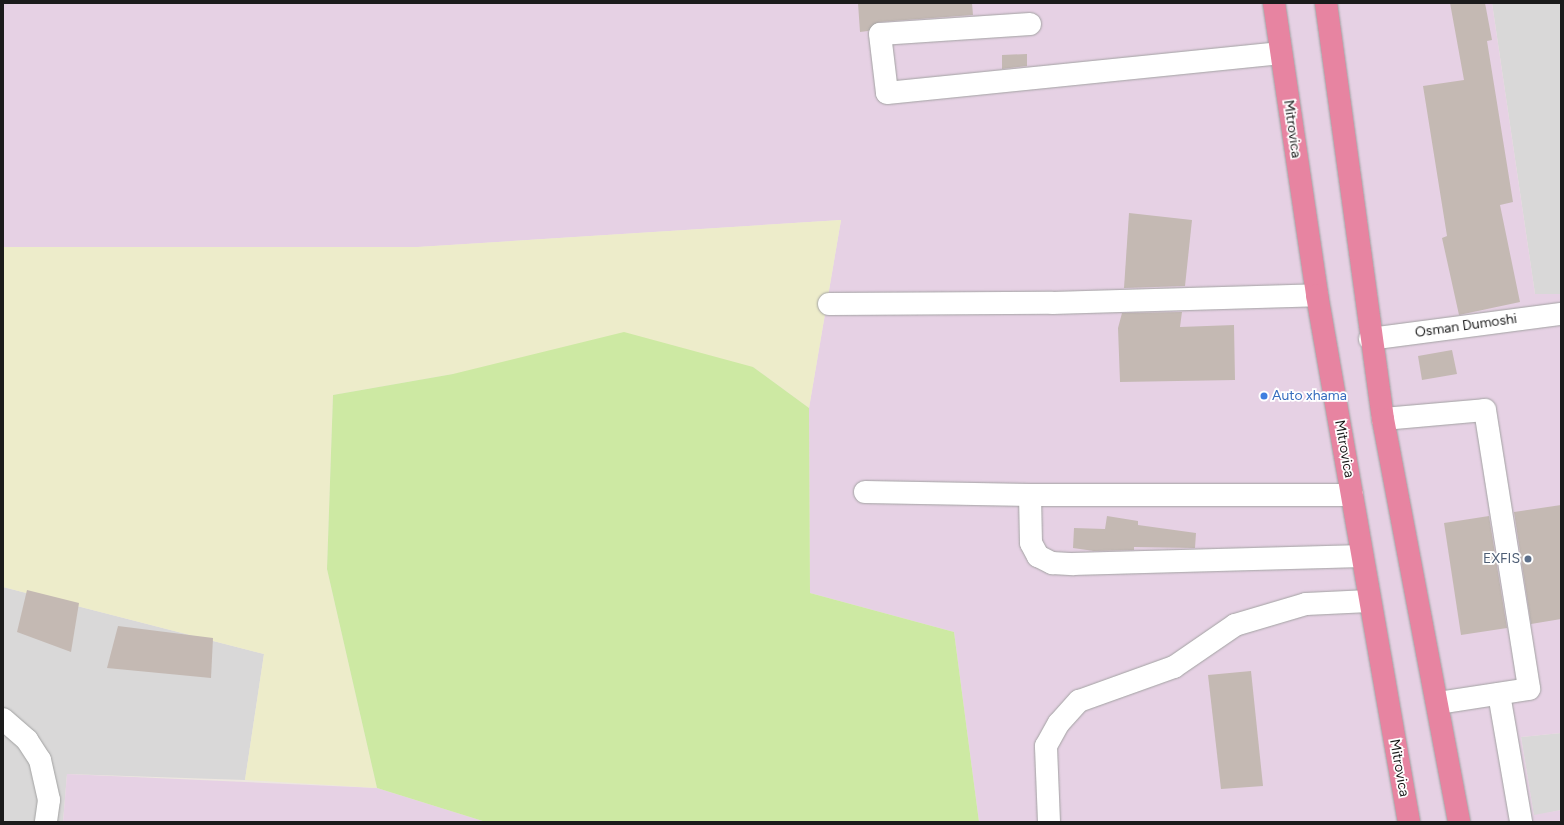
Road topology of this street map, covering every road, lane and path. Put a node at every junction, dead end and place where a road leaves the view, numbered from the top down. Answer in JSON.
{"nodes":[{"id":1,"x":1274,"y":3,"type":"edge"},
{"id":2,"x":1326,"y":3,"type":"edge"},
{"id":3,"x":1030,"y":24,"type":"dead end"},
{"id":4,"x":1281,"y":54,"type":"junction"},
{"id":5,"x":1317,"y":295,"type":"junction"},
{"id":6,"x":829,"y":304,"type":"dead end"},
{"id":7,"x":1561,"y":314,"type":"edge"},
{"id":8,"x":1370,"y":339,"type":"junction"},
{"id":9,"x":1383,"y":419,"type":"junction"},
{"id":10,"x":865,"y":492,"type":"dead end"},
{"id":11,"x":1030,"y":495,"type":"junction"},
{"id":12,"x":1352,"y":495,"type":"junction"},
{"id":13,"x":1361,"y":556,"type":"junction"},
{"id":14,"x":1368,"y":601,"type":"junction"},
{"id":15,"x":1499,"y":694,"type":"junction"},
{"id":16,"x":1439,"y":703,"type":"junction"},
{"id":17,"x":3,"y":719,"type":"edge"},
{"id":18,"x":46,"y":822,"type":"edge"},
{"id":19,"x":1048,"y":822,"type":"edge"},
{"id":20,"x":1409,"y":822,"type":"edge"},
{"id":21,"x":1459,"y":822,"type":"edge"},
{"id":22,"x":1521,"y":822,"type":"edge"}],
"edges":[{"from":1,"to":4,"type":"highway","name":"Mitrovica"},
{"from":2,"to":8,"type":"highway"},
{"from":3,"to":4,"type":"street"},
{"from":4,"to":5,"type":"highway","name":"Mitrovica"},
{"from":5,"to":6,"type":"street"},
{"from":5,"to":12,"type":"highway","name":"Mitrovica"},
{"from":7,"to":8,"type":"street","name":"Osman Dumoshi"},
{"from":8,"to":9,"type":"highway"},
{"from":9,"to":15,"type":"street"},
{"from":9,"to":16,"type":"highway"},
{"from":10,"to":11,"type":"street"},
{"from":11,"to":12,"type":"street"},
{"from":11,"to":13,"type":"street"},
{"from":12,"to":13,"type":"highway","name":"Mitrovica"},
{"from":13,"to":14,"type":"highway","name":"Mitrovica"},
{"from":14,"to":19,"type":"street"},
{"from":14,"to":20,"type":"highway","name":"Mitrovica"},
{"from":15,"to":16,"type":"street"},
{"from":15,"to":22,"type":"street"},
{"from":16,"to":21,"type":"highway"},
{"from":17,"to":18,"type":"street"}]}
